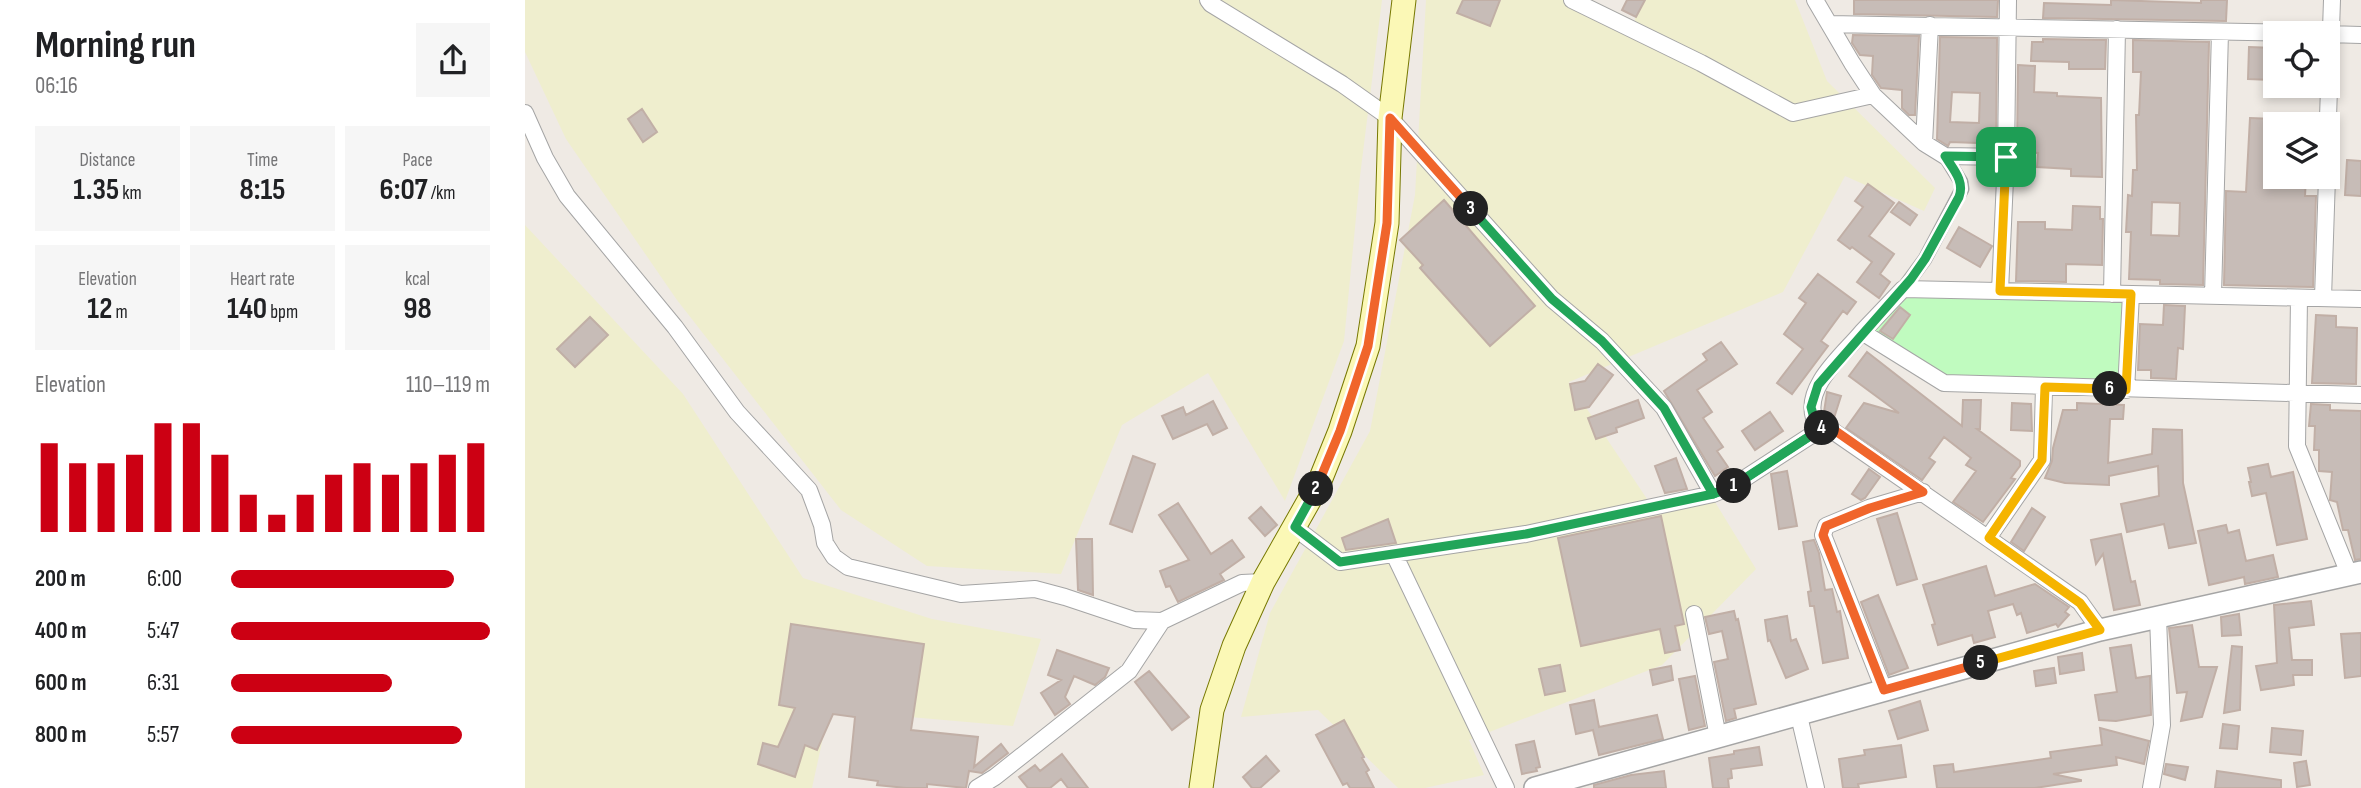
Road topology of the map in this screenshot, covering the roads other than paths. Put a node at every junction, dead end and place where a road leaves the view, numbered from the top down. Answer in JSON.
{"nodes":[{"id":1,"x":1208,"y":0,"type":"edge"},
{"id":2,"x":1404,"y":0,"type":"edge"},
{"id":3,"x":1572,"y":0,"type":"edge"},
{"id":4,"x":1815,"y":0,"type":"edge"},
{"id":5,"x":2008,"y":0,"type":"edge"},
{"id":6,"x":2332,"y":0,"type":"edge"},
{"id":7,"x":2330,"y":21,"type":"edge"},
{"id":8,"x":1830,"y":24,"type":"junction"},
{"id":9,"x":1930,"y":25,"type":"junction"},
{"id":10,"x":2007,"y":26,"type":"junction"},
{"id":11,"x":2117,"y":29,"type":"junction"},
{"id":12,"x":2220,"y":32,"type":"junction"},
{"id":13,"x":2263,"y":33,"type":"edge"},
{"id":14,"x":2340,"y":34,"type":"edge"},
{"id":15,"x":2361,"y":35,"type":"edge"},
{"id":16,"x":1873,"y":95,"type":"junction"},
{"id":17,"x":525,"y":113,"type":"edge"},
{"id":18,"x":1390,"y":118,"type":"junction"},
{"id":19,"x":1924,"y":143,"type":"junction"},
{"id":20,"x":1945,"y":156,"type":"junction"},
{"id":21,"x":2006,"y":157,"type":"junction"},
{"id":22,"x":2327,"y":189,"type":"edge"},
{"id":23,"x":1903,"y":289,"type":"junction"},
{"id":24,"x":2000,"y":291,"type":"junction"},
{"id":25,"x":2112,"y":294,"type":"junction"},
{"id":26,"x":2131,"y":294,"type":"junction"},
{"id":27,"x":2213,"y":296,"type":"junction"},
{"id":28,"x":2299,"y":298,"type":"junction"},
{"id":29,"x":2323,"y":298,"type":"junction"},
{"id":30,"x":2361,"y":299,"type":"edge"},
{"id":31,"x":1862,"y":332,"type":"junction"},
{"id":32,"x":2045,"y":387,"type":"junction"},
{"id":33,"x":2126,"y":390,"type":"junction"},
{"id":34,"x":2296,"y":394,"type":"junction"},
{"id":35,"x":2361,"y":395,"type":"edge"},
{"id":36,"x":1827,"y":425,"type":"junction"},
{"id":37,"x":1923,"y":492,"type":"junction"},
{"id":38,"x":1713,"y":494,"type":"junction"},
{"id":39,"x":1295,"y":527,"type":"junction"},
{"id":40,"x":1989,"y":538,"type":"junction"},
{"id":41,"x":1394,"y":554,"type":"junction"},
{"id":42,"x":2355,"y":573,"type":"edge"},
{"id":43,"x":1263,"y":582,"type":"junction"},
{"id":44,"x":1695,"y":614,"type":"dead end"},
{"id":45,"x":2158,"y":617,"type":"junction"},
{"id":46,"x":1162,"y":621,"type":"junction"},
{"id":47,"x":2100,"y":630,"type":"junction"},
{"id":48,"x":1884,"y":690,"type":"junction"},
{"id":49,"x":1799,"y":716,"type":"junction"},
{"id":50,"x":1718,"y":737,"type":"junction"},
{"id":51,"x":977,"y":788,"type":"edge"},
{"id":52,"x":1201,"y":788,"type":"edge"},
{"id":53,"x":1506,"y":788,"type":"edge"},
{"id":54,"x":1535,"y":788,"type":"edge"},
{"id":55,"x":1817,"y":788,"type":"edge"},
{"id":56,"x":2151,"y":788,"type":"edge"}],
"edges":[{"from":1,"to":18,"type":"street"},
{"from":2,"to":18,"type":"main road"},
{"from":3,"to":16,"type":"street"},
{"from":4,"to":8,"type":"street"},
{"from":5,"to":10,"type":"street"},
{"from":6,"to":7,"type":"street"},
{"from":8,"to":9,"type":"street"},
{"from":8,"to":16,"type":"street"},
{"from":9,"to":10,"type":"street"},
{"from":9,"to":19,"type":"street"},
{"from":10,"to":11,"type":"street"},
{"from":10,"to":21,"type":"street"},
{"from":11,"to":12,"type":"street"},
{"from":11,"to":25,"type":"street"},
{"from":12,"to":13,"type":"street"},
{"from":12,"to":27,"type":"street"},
{"from":14,"to":15,"type":"street"},
{"from":16,"to":19,"type":"street"},
{"from":17,"to":46,"type":"street"},
{"from":18,"to":38,"type":"street"},
{"from":18,"to":39,"type":"main road"},
{"from":19,"to":20,"type":"street"},
{"from":20,"to":21,"type":"street"},
{"from":20,"to":23,"type":"street"},
{"from":21,"to":24,"type":"street"},
{"from":22,"to":29,"type":"street"},
{"from":23,"to":24,"type":"street"},
{"from":23,"to":31,"type":"street"},
{"from":24,"to":25,"type":"street"},
{"from":25,"to":26,"type":"street"},
{"from":26,"to":27,"type":"street"},
{"from":26,"to":33,"type":"street"},
{"from":27,"to":28,"type":"street"},
{"from":28,"to":29,"type":"street"},
{"from":28,"to":34,"type":"street"},
{"from":29,"to":30,"type":"street"},
{"from":31,"to":32,"type":"street"},
{"from":31,"to":36,"type":"street"},
{"from":32,"to":33,"type":"street"},
{"from":32,"to":40,"type":"street"},
{"from":33,"to":34,"type":"street"},
{"from":34,"to":35,"type":"street"},
{"from":34,"to":42,"type":"street"},
{"from":36,"to":37,"type":"street"},
{"from":36,"to":38,"type":"street"},
{"from":37,"to":40,"type":"street"},
{"from":37,"to":48,"type":"street"},
{"from":38,"to":41,"type":"street"},
{"from":39,"to":41,"type":"street"},
{"from":39,"to":43,"type":"main road"},
{"from":40,"to":47,"type":"street"},
{"from":41,"to":53,"type":"street"},
{"from":42,"to":45,"type":"street"},
{"from":43,"to":46,"type":"street"},
{"from":43,"to":52,"type":"main road"},
{"from":44,"to":50,"type":"street"},
{"from":45,"to":47,"type":"street"},
{"from":45,"to":56,"type":"street"},
{"from":46,"to":51,"type":"street"},
{"from":47,"to":48,"type":"street"},
{"from":48,"to":49,"type":"street"},
{"from":49,"to":50,"type":"street"},
{"from":49,"to":55,"type":"street"},
{"from":50,"to":54,"type":"street"}]}
